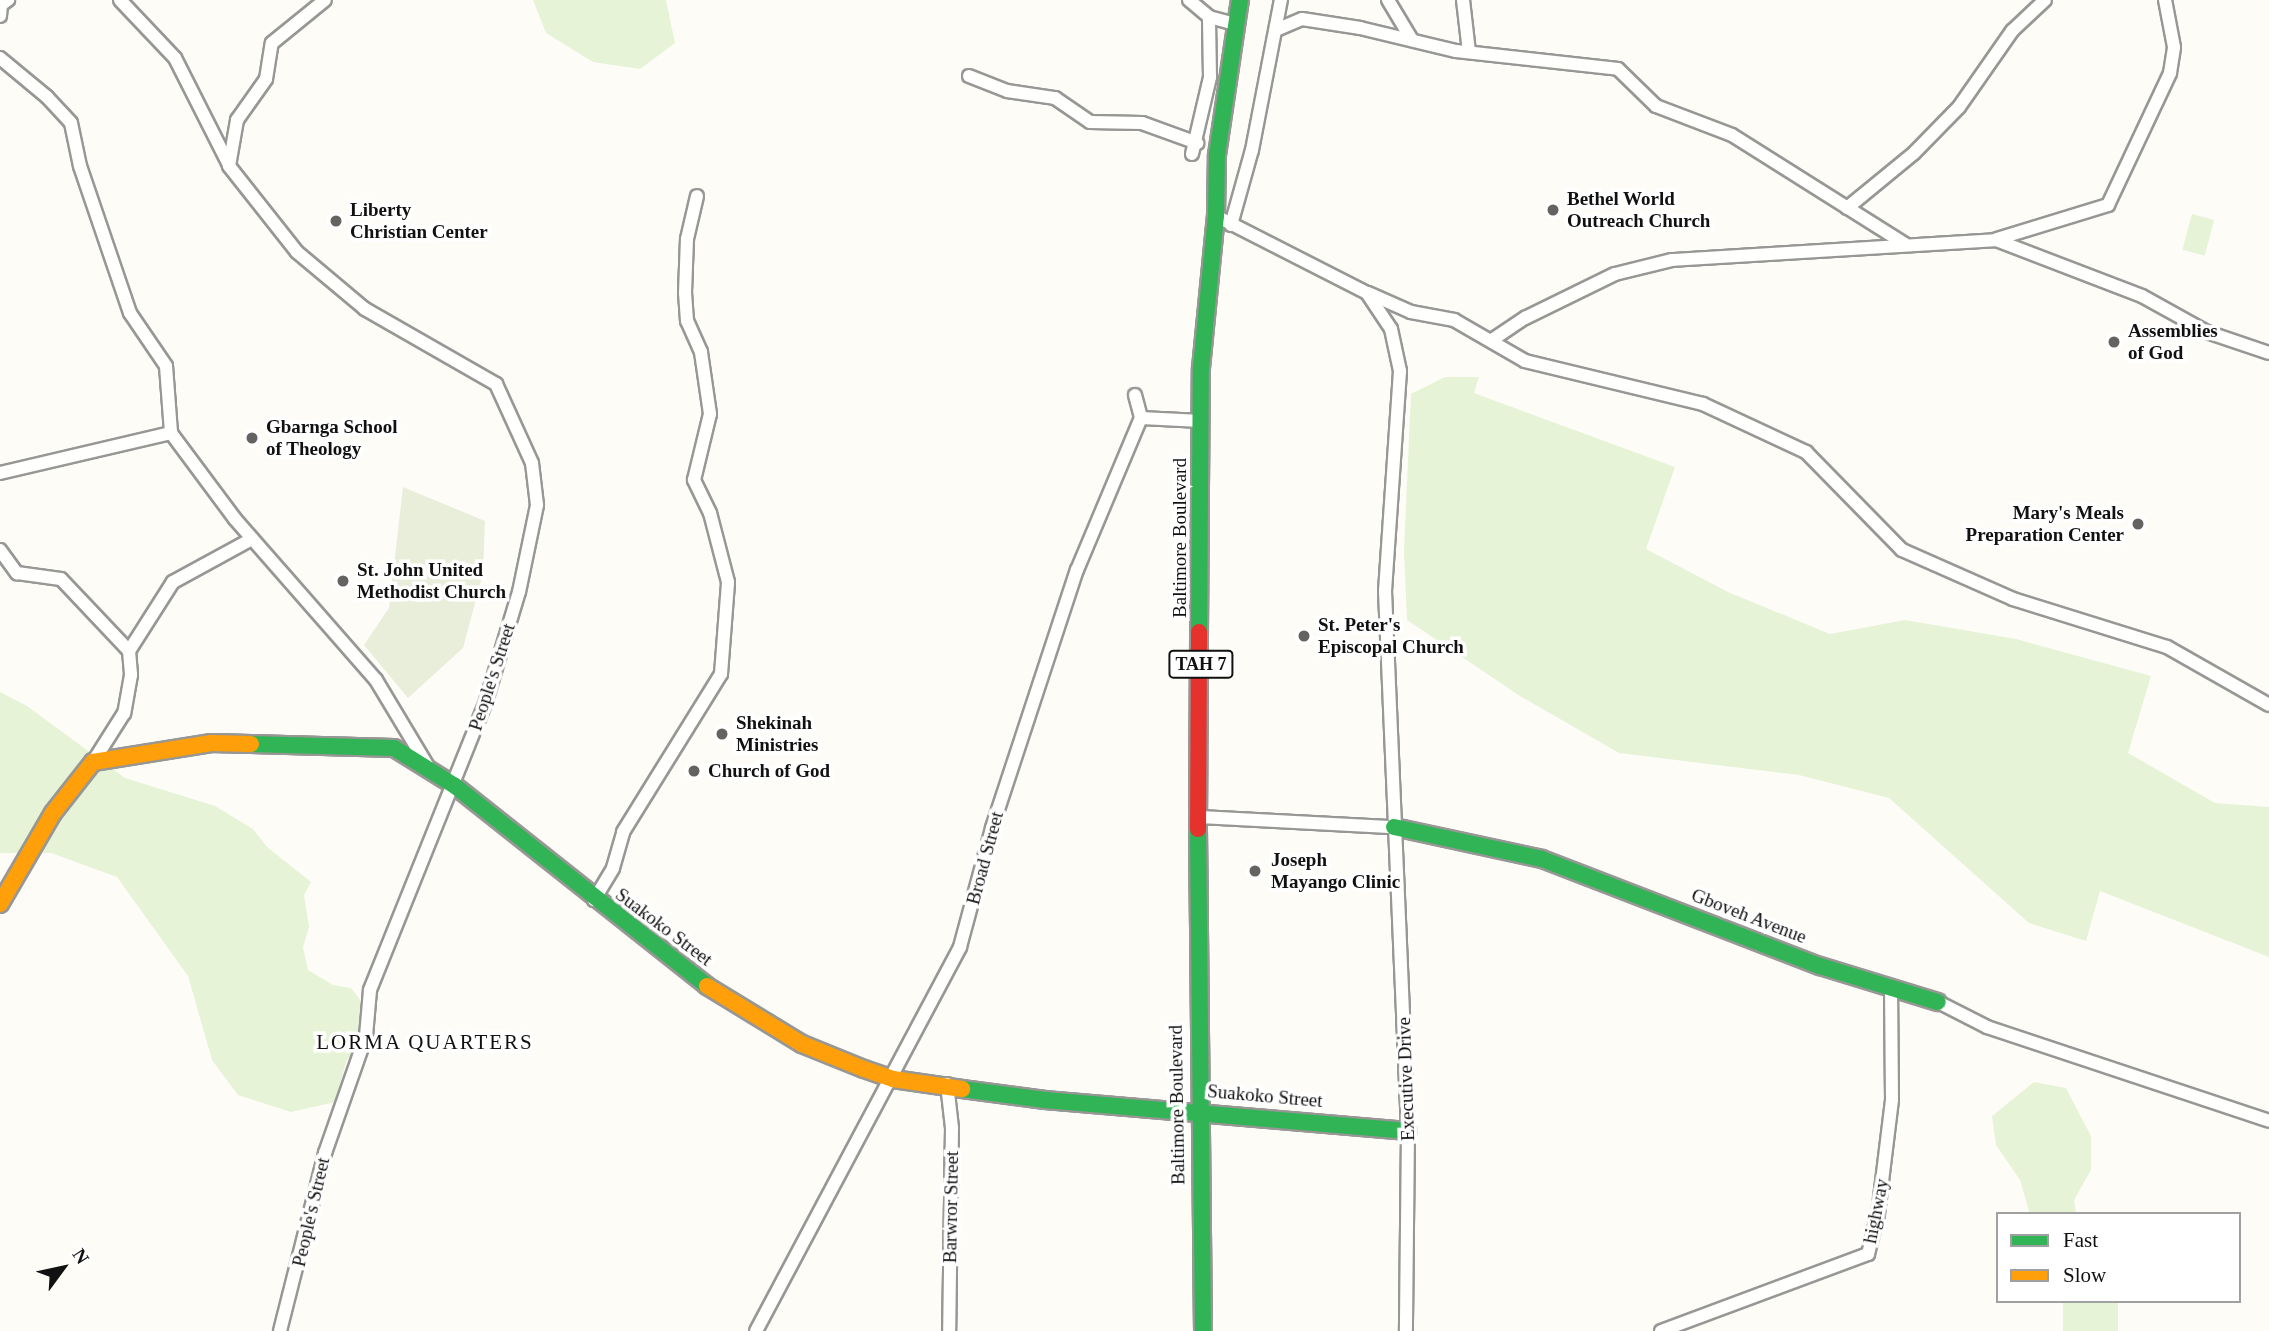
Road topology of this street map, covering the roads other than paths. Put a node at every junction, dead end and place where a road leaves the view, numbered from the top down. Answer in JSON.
{"nodes":[{"id":1,"x":9,"y":0,"type":"edge"},
{"id":2,"x":120,"y":0,"type":"edge"},
{"id":3,"x":325,"y":0,"type":"edge"},
{"id":4,"x":1189,"y":0,"type":"edge"},
{"id":5,"x":1240,"y":0,"type":"edge"},
{"id":6,"x":1281,"y":0,"type":"edge"},
{"id":7,"x":1388,"y":0,"type":"edge"},
{"id":8,"x":1463,"y":0,"type":"edge"},
{"id":9,"x":2045,"y":0,"type":"edge"},
{"id":10,"x":2165,"y":0,"type":"edge"},
{"id":11,"x":0,"y":16,"type":"edge"},
{"id":12,"x":1209,"y":17,"type":"junction"},
{"id":13,"x":1236,"y":24,"type":"junction"},
{"id":14,"x":1276,"y":30,"type":"junction"},
{"id":15,"x":1412,"y":40,"type":"junction"},
{"id":16,"x":1469,"y":52,"type":"junction"},
{"id":17,"x":0,"y":58,"type":"edge"},
{"id":18,"x":970,"y":76,"type":"dead end"},
{"id":19,"x":229,"y":166,"type":"junction"},
{"id":20,"x":697,"y":196,"type":"dead end"},
{"id":21,"x":1847,"y":208,"type":"junction"},
{"id":22,"x":1216,"y":216,"type":"junction"},
{"id":23,"x":1231,"y":225,"type":"junction"},
{"id":24,"x":1996,"y":240,"type":"junction"},
{"id":25,"x":1906,"y":244,"type":"junction"},
{"id":26,"x":1367,"y":293,"type":"junction"},
{"id":27,"x":1492,"y":340,"type":"junction"},
{"id":28,"x":2269,"y":353,"type":"edge"},
{"id":29,"x":1135,"y":395,"type":"dead end"},
{"id":30,"x":1141,"y":418,"type":"junction"},
{"id":31,"x":1201,"y":421,"type":"junction"},
{"id":32,"x":171,"y":433,"type":"junction"},
{"id":33,"x":0,"y":473,"type":"edge"},
{"id":34,"x":252,"y":539,"type":"junction"},
{"id":35,"x":0,"y":550,"type":"edge"},
{"id":36,"x":129,"y":652,"type":"junction"},
{"id":37,"x":2269,"y":705,"type":"edge"},
{"id":38,"x":93,"y":762,"type":"junction"},
{"id":39,"x":427,"y":765,"type":"junction"},
{"id":40,"x":455,"y":786,"type":"junction"},
{"id":41,"x":1200,"y":817,"type":"junction"},
{"id":42,"x":1394,"y":827,"type":"junction"},
{"id":43,"x":594,"y":900,"type":"junction"},
{"id":44,"x":0,"y":905,"type":"edge"},
{"id":45,"x":1891,"y":989,"type":"junction"},
{"id":46,"x":1938,"y":1002,"type":"joint"},
{"id":47,"x":893,"y":1079,"type":"junction"},
{"id":48,"x":947,"y":1084,"type":"junction"},
{"id":49,"x":1198,"y":1111,"type":"junction"},
{"id":50,"x":2269,"y":1121,"type":"edge"},
{"id":51,"x":1408,"y":1131,"type":"junction"},
{"id":52,"x":280,"y":1331,"type":"edge"},
{"id":53,"x":756,"y":1331,"type":"edge"},
{"id":54,"x":949,"y":1331,"type":"edge"},
{"id":55,"x":1203,"y":1331,"type":"edge"},
{"id":56,"x":1406,"y":1331,"type":"edge"},
{"id":57,"x":1661,"y":1331,"type":"edge"}],
"edges":[{"from":1,"to":11,"type":"street"},
{"from":2,"to":19,"type":"street","name":"People's Street"},
{"from":3,"to":19,"type":"street"},
{"from":4,"to":12,"type":"street"},
{"from":5,"to":13,"type":"main road","name":"Baltimore Boulevard","number":"TAH 7"},
{"from":6,"to":14,"type":"street"},
{"from":7,"to":15,"type":"street"},
{"from":8,"to":16,"type":"street"},
{"from":9,"to":21,"type":"street"},
{"from":10,"to":24,"type":"street"},
{"from":12,"to":13,"type":"street"},
{"from":12,"to":18,"type":"street"},
{"from":13,"to":22,"type":"main road","name":"Baltimore Boulevard","number":"TAH 7"},
{"from":14,"to":15,"type":"street"},
{"from":14,"to":23,"type":"street"},
{"from":15,"to":16,"type":"street"},
{"from":16,"to":21,"type":"street"},
{"from":17,"to":32,"type":"street"},
{"from":19,"to":40,"type":"street","name":"People's Street"},
{"from":20,"to":43,"type":"street"},
{"from":21,"to":25,"type":"street"},
{"from":22,"to":23,"type":"street"},
{"from":22,"to":31,"type":"main road","name":"Baltimore Boulevard","number":"TAH 7"},
{"from":23,"to":26,"type":"street"},
{"from":24,"to":25,"type":"street"},
{"from":24,"to":28,"type":"street"},
{"from":25,"to":27,"type":"street"},
{"from":26,"to":27,"type":"street"},
{"from":26,"to":42,"type":"street","name":"Executive Drive"},
{"from":27,"to":37,"type":"street"},
{"from":29,"to":30,"type":"street"},
{"from":30,"to":31,"type":"street"},
{"from":30,"to":47,"type":"street","name":"Broad Street"},
{"from":31,"to":41,"type":"main road","name":"Baltimore Boulevard","number":"TAH 7"},
{"from":32,"to":33,"type":"street"},
{"from":32,"to":34,"type":"street"},
{"from":34,"to":36,"type":"street"},
{"from":34,"to":39,"type":"street"},
{"from":35,"to":36,"type":"street"},
{"from":36,"to":38,"type":"street"},
{"from":38,"to":39,"type":"main road","name":"Suakoko Street"},
{"from":38,"to":44,"type":"main road"},
{"from":39,"to":40,"type":"main road","name":"Suakoko Street"},
{"from":40,"to":43,"type":"main road","name":"Suakoko Street"},
{"from":40,"to":52,"type":"street","name":"People's Street"},
{"from":41,"to":42,"type":"street","name":"Gboveh Avenue"},
{"from":41,"to":49,"type":"main road","name":"Baltimore Boulevard","number":"TAH 7"},
{"from":42,"to":45,"type":"main road","name":"Gboveh Avenue"},
{"from":42,"to":51,"type":"street","name":"Executive Drive"},
{"from":43,"to":47,"type":"main road","name":"Suakoko Street"},
{"from":45,"to":46,"type":"main road","name":"Gboveh Avenue"},
{"from":45,"to":57,"type":"street","name":"highway"},
{"from":46,"to":50,"type":"street","name":"Gboveh Avenue"},
{"from":47,"to":48,"type":"main road","name":"Suakoko Street"},
{"from":47,"to":53,"type":"street","name":"Broad Street"},
{"from":48,"to":49,"type":"main road","name":"Suakoko Street"},
{"from":48,"to":54,"type":"street","name":"Barwror Street"},
{"from":49,"to":51,"type":"main road","name":"Suakoko Street"},
{"from":49,"to":55,"type":"main road","name":"Baltimore Boulevard","number":"TAH 7"},
{"from":51,"to":56,"type":"street","name":"Executive Drive"}]}
